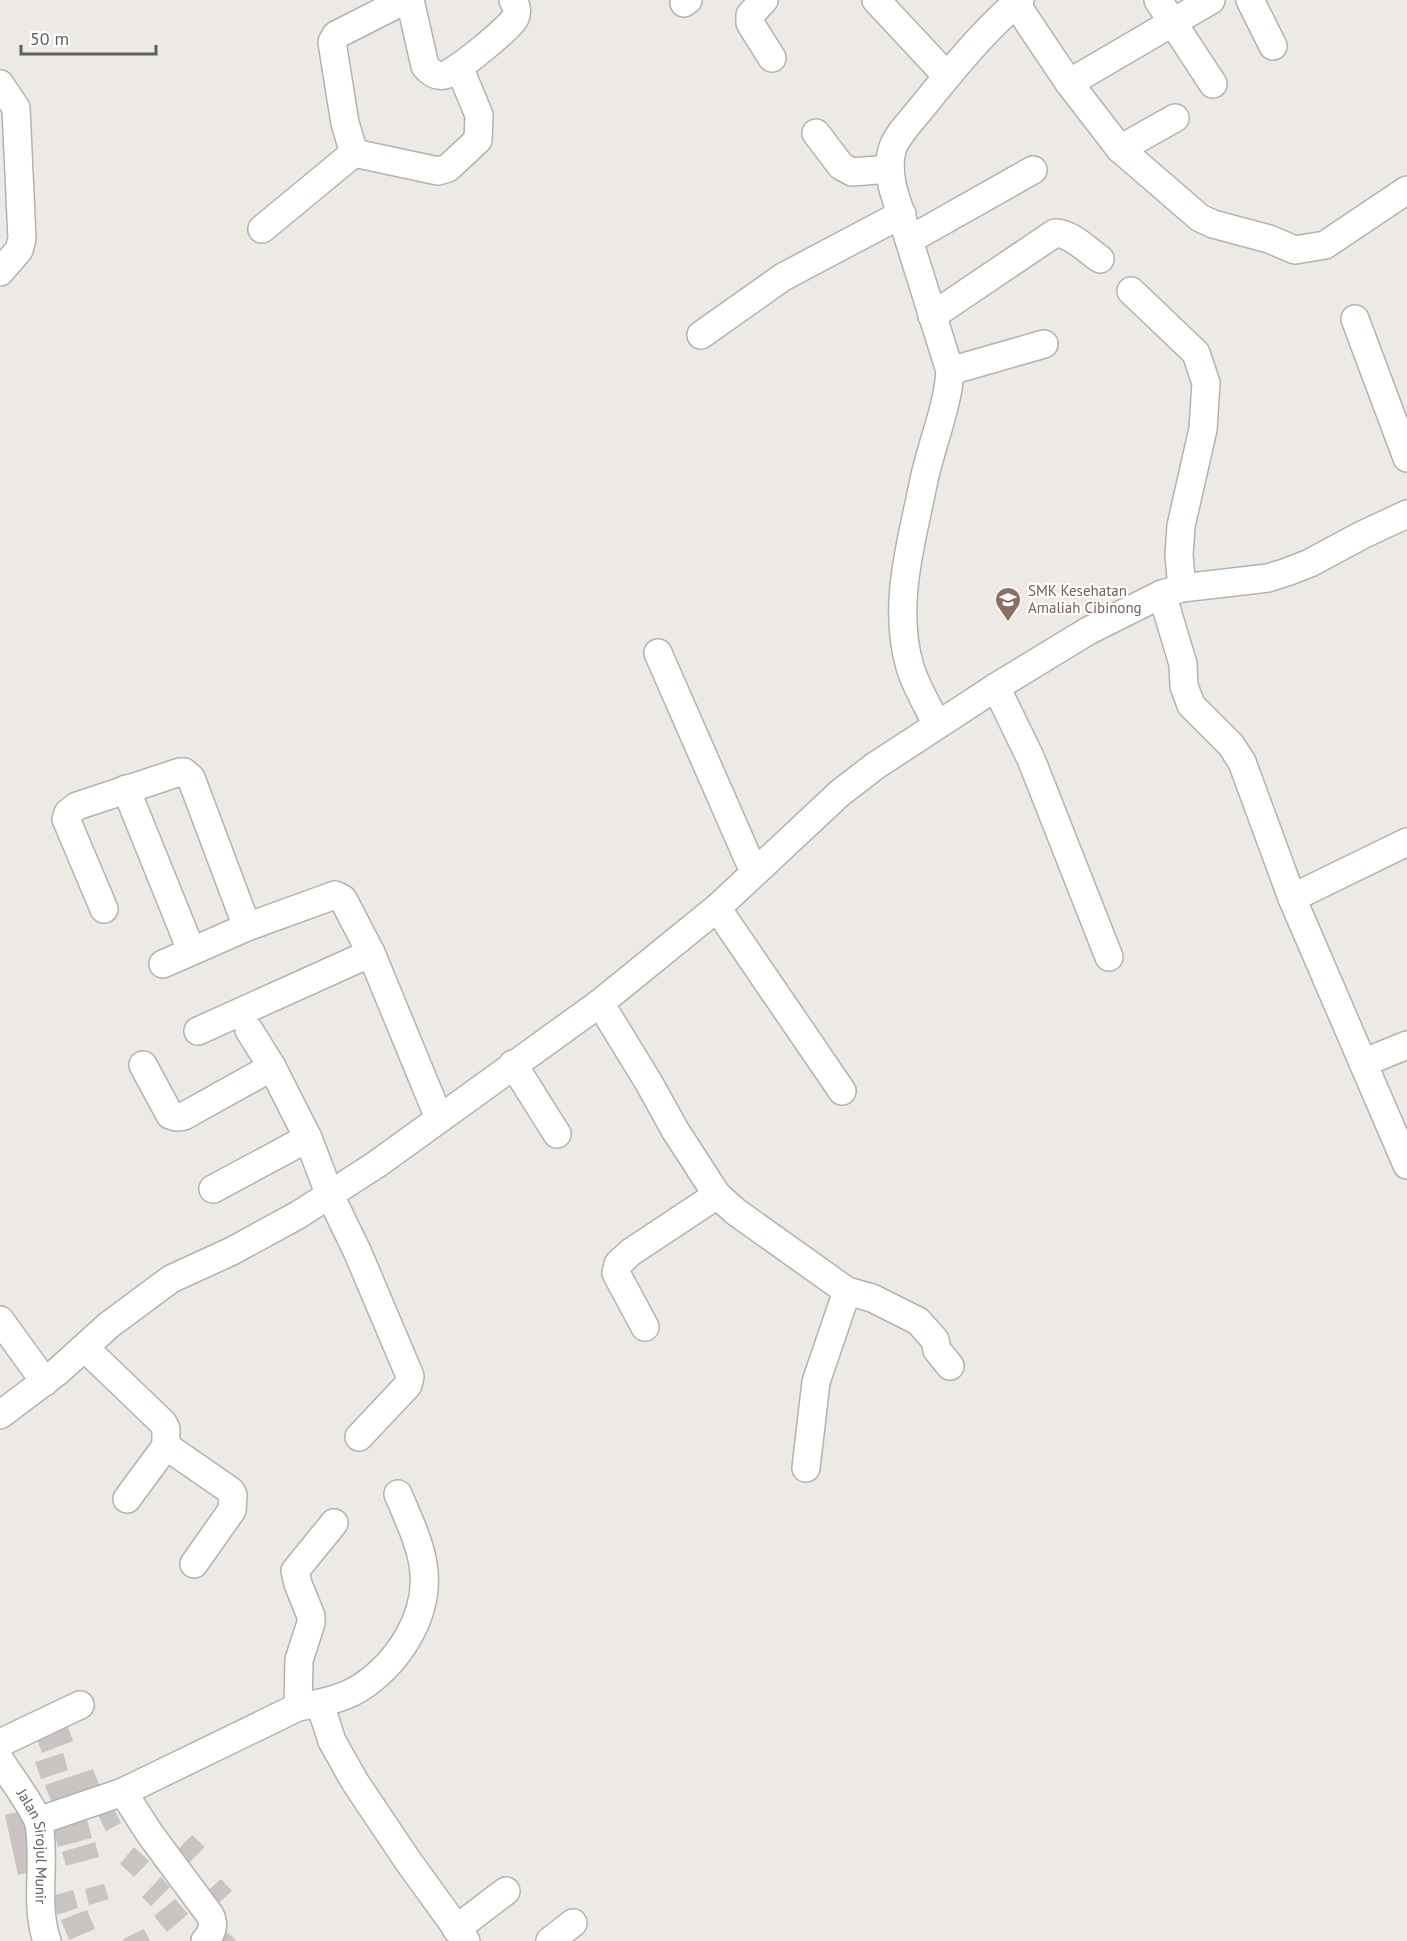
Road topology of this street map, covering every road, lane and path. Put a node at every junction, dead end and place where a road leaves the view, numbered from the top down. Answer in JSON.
{"nodes":[{"id":1,"x":408,"y":0,"type":"edge"},
{"id":2,"x":513,"y":0,"type":"edge"},
{"id":3,"x":764,"y":0,"type":"edge"},
{"id":4,"x":876,"y":0,"type":"edge"},
{"id":5,"x":1211,"y":0,"type":"edge"},
{"id":6,"x":1250,"y":0,"type":"edge"},
{"id":7,"x":1018,"y":2,"type":"edge"},
{"id":8,"x":1165,"y":11,"type":"edge"},
{"id":9,"x":1273,"y":46,"type":"dead end"},
{"id":10,"x":772,"y":58,"type":"dead end"},
{"id":11,"x":459,"y":67,"type":"junction"},
{"id":12,"x":947,"y":76,"type":"junction"},
{"id":13,"x":1069,"y":83,"type":"junction"},
{"id":14,"x":0,"y":84,"type":"edge"},
{"id":15,"x":1213,"y":84,"type":"dead end"},
{"id":16,"x":1174,"y":118,"type":"dead end"},
{"id":17,"x":816,"y":133,"type":"dead end"},
{"id":18,"x":1120,"y":149,"type":"junction"},
{"id":19,"x":354,"y":153,"type":"junction"},
{"id":20,"x":890,"y":169,"type":"junction"},
{"id":21,"x":1033,"y":170,"type":"dead end"},
{"id":22,"x":1407,"y":190,"type":"edge"},
{"id":23,"x":902,"y":214,"type":"junction"},
{"id":24,"x":262,"y":229,"type":"dead end"},
{"id":25,"x":909,"y":240,"type":"junction"},
{"id":26,"x":1100,"y":259,"type":"dead end"},
{"id":27,"x":0,"y":272,"type":"edge"},
{"id":28,"x":1131,"y":291,"type":"dead end"},
{"id":29,"x":933,"y":316,"type":"junction"},
{"id":30,"x":1354,"y":319,"type":"dead end"},
{"id":31,"x":701,"y":335,"type":"dead end"},
{"id":32,"x":1044,"y":344,"type":"dead end"},
{"id":33,"x":950,"y":371,"type":"junction"},
{"id":34,"x":1407,"y":458,"type":"edge"},
{"id":35,"x":1407,"y":514,"type":"edge"},
{"id":36,"x":1172,"y":591,"type":"junction"},
{"id":37,"x":658,"y":653,"type":"dead end"},
{"id":38,"x":996,"y":687,"type":"junction"},
{"id":39,"x":937,"y":725,"type":"junction"},
{"id":40,"x":126,"y":789,"type":"junction"},
{"id":41,"x":1407,"y":842,"type":"edge"},
{"id":42,"x":754,"y":872,"type":"junction"},
{"id":43,"x":1292,"y":898,"type":"junction"},
{"id":44,"x":717,"y":908,"type":"junction"},
{"id":45,"x":104,"y":909,"type":"dead end"},
{"id":46,"x":247,"y":927,"type":"junction"},
{"id":47,"x":191,"y":950,"type":"junction"},
{"id":48,"x":371,"y":953,"type":"junction"},
{"id":49,"x":1109,"y":957,"type":"dead end"},
{"id":50,"x":163,"y":964,"type":"dead end"},
{"id":51,"x":600,"y":1003,"type":"junction"},
{"id":52,"x":198,"y":1030,"type":"dead end"},
{"id":53,"x":249,"y":1030,"type":"dead end"},
{"id":54,"x":1407,"y":1045,"type":"edge"},
{"id":55,"x":1363,"y":1063,"type":"junction"},
{"id":56,"x":513,"y":1064,"type":"junction"},
{"id":57,"x":143,"y":1065,"type":"dead end"},
{"id":58,"x":272,"y":1067,"type":"junction"},
{"id":59,"x":842,"y":1090,"type":"dead end"},
{"id":60,"x":439,"y":1118,"type":"junction"},
{"id":61,"x":557,"y":1134,"type":"dead end"},
{"id":62,"x":308,"y":1138,"type":"junction"},
{"id":63,"x":1407,"y":1165,"type":"edge"},
{"id":64,"x":213,"y":1189,"type":"dead end"},
{"id":65,"x":329,"y":1193,"type":"junction"},
{"id":66,"x":717,"y":1195,"type":"junction"},
{"id":67,"x":847,"y":1291,"type":"junction"},
{"id":68,"x":0,"y":1320,"type":"edge"},
{"id":69,"x":645,"y":1327,"type":"dead end"},
{"id":70,"x":85,"y":1348,"type":"junction"},
{"id":71,"x":950,"y":1366,"type":"dead end"},
{"id":72,"x":45,"y":1382,"type":"junction"},
{"id":73,"x":0,"y":1415,"type":"edge"},
{"id":74,"x":359,"y":1437,"type":"dead end"},
{"id":75,"x":166,"y":1446,"type":"junction"},
{"id":76,"x":806,"y":1467,"type":"dead end"},
{"id":77,"x":398,"y":1494,"type":"dead end"},
{"id":78,"x":127,"y":1499,"type":"dead end"},
{"id":79,"x":334,"y":1523,"type":"dead end"},
{"id":80,"x":194,"y":1564,"type":"dead end"},
{"id":81,"x":80,"y":1705,"type":"dead end"},
{"id":82,"x":311,"y":1705,"type":"junction"},
{"id":83,"x":0,"y":1743,"type":"edge"},
{"id":84,"x":0,"y":1760,"type":"edge"},
{"id":85,"x":123,"y":1792,"type":"junction"},
{"id":86,"x":38,"y":1821,"type":"junction"},
{"id":87,"x":506,"y":1891,"type":"dead end"},
{"id":88,"x":573,"y":1923,"type":"dead end"},
{"id":89,"x":461,"y":1935,"type":"edge"},
{"id":90,"x":47,"y":1941,"type":"edge"},
{"id":91,"x":205,"y":1941,"type":"edge"},
{"id":92,"x":550,"y":1941,"type":"edge"}],
"edges":[{"from":1,"to":11,"type":"street"},
{"from":1,"to":19,"type":"street"},
{"from":2,"to":11,"type":"street"},
{"from":3,"to":10,"type":"street"},
{"from":4,"to":12,"type":"street"},
{"from":5,"to":8,"type":"street"},
{"from":6,"to":9,"type":"street"},
{"from":7,"to":12,"type":"street"},
{"from":7,"to":13,"type":"street"},
{"from":8,"to":13,"type":"street"},
{"from":8,"to":15,"type":"street"},
{"from":11,"to":19,"type":"street"},
{"from":12,"to":20,"type":"street"},
{"from":13,"to":18,"type":"street"},
{"from":14,"to":27,"type":"street"},
{"from":16,"to":18,"type":"street"},
{"from":17,"to":20,"type":"street"},
{"from":18,"to":22,"type":"street"},
{"from":19,"to":24,"type":"street"},
{"from":20,"to":23,"type":"street"},
{"from":21,"to":25,"type":"street"},
{"from":23,"to":25,"type":"street"},
{"from":23,"to":31,"type":"street"},
{"from":25,"to":29,"type":"street"},
{"from":26,"to":29,"type":"street"},
{"from":28,"to":36,"type":"street"},
{"from":29,"to":33,"type":"street"},
{"from":30,"to":34,"type":"street"},
{"from":32,"to":33,"type":"street"},
{"from":33,"to":39,"type":"street"},
{"from":35,"to":36,"type":"street"},
{"from":36,"to":38,"type":"street"},
{"from":36,"to":43,"type":"street"},
{"from":37,"to":42,"type":"street"},
{"from":38,"to":39,"type":"street"},
{"from":38,"to":49,"type":"street"},
{"from":39,"to":42,"type":"street"},
{"from":40,"to":45,"type":"street"},
{"from":40,"to":46,"type":"street"},
{"from":40,"to":47,"type":"street"},
{"from":41,"to":43,"type":"street"},
{"from":42,"to":44,"type":"street"},
{"from":43,"to":55,"type":"street"},
{"from":44,"to":51,"type":"street"},
{"from":44,"to":59,"type":"street"},
{"from":46,"to":47,"type":"street"},
{"from":46,"to":48,"type":"street"},
{"from":47,"to":50,"type":"street"},
{"from":48,"to":52,"type":"street"},
{"from":48,"to":60,"type":"street"},
{"from":51,"to":56,"type":"street"},
{"from":51,"to":66,"type":"street"},
{"from":53,"to":58,"type":"street"},
{"from":54,"to":55,"type":"street"},
{"from":55,"to":63,"type":"street"},
{"from":56,"to":60,"type":"street"},
{"from":56,"to":61,"type":"street"},
{"from":57,"to":58,"type":"street"},
{"from":58,"to":62,"type":"street"},
{"from":60,"to":65,"type":"street"},
{"from":62,"to":64,"type":"street"},
{"from":62,"to":65,"type":"street"},
{"from":65,"to":70,"type":"street"},
{"from":65,"to":74,"type":"street"},
{"from":66,"to":67,"type":"street"},
{"from":66,"to":69,"type":"street"},
{"from":67,"to":71,"type":"street"},
{"from":67,"to":76,"type":"street"},
{"from":68,"to":72,"type":"street"},
{"from":70,"to":72,"type":"street"},
{"from":70,"to":75,"type":"street"},
{"from":72,"to":73,"type":"street"},
{"from":75,"to":78,"type":"street"},
{"from":75,"to":80,"type":"street"},
{"from":77,"to":82,"type":"street"},
{"from":79,"to":82,"type":"street"},
{"from":81,"to":83,"type":"street"},
{"from":82,"to":85,"type":"street"},
{"from":82,"to":89,"type":"street"},
{"from":84,"to":86,"type":"street","name":"Jalan Sirojul Munir"},
{"from":85,"to":86,"type":"street"},
{"from":85,"to":91,"type":"street"},
{"from":86,"to":90,"type":"street","name":"Jalan Sirojul Munir"},
{"from":87,"to":89,"type":"street"},
{"from":88,"to":92,"type":"street"}]}
